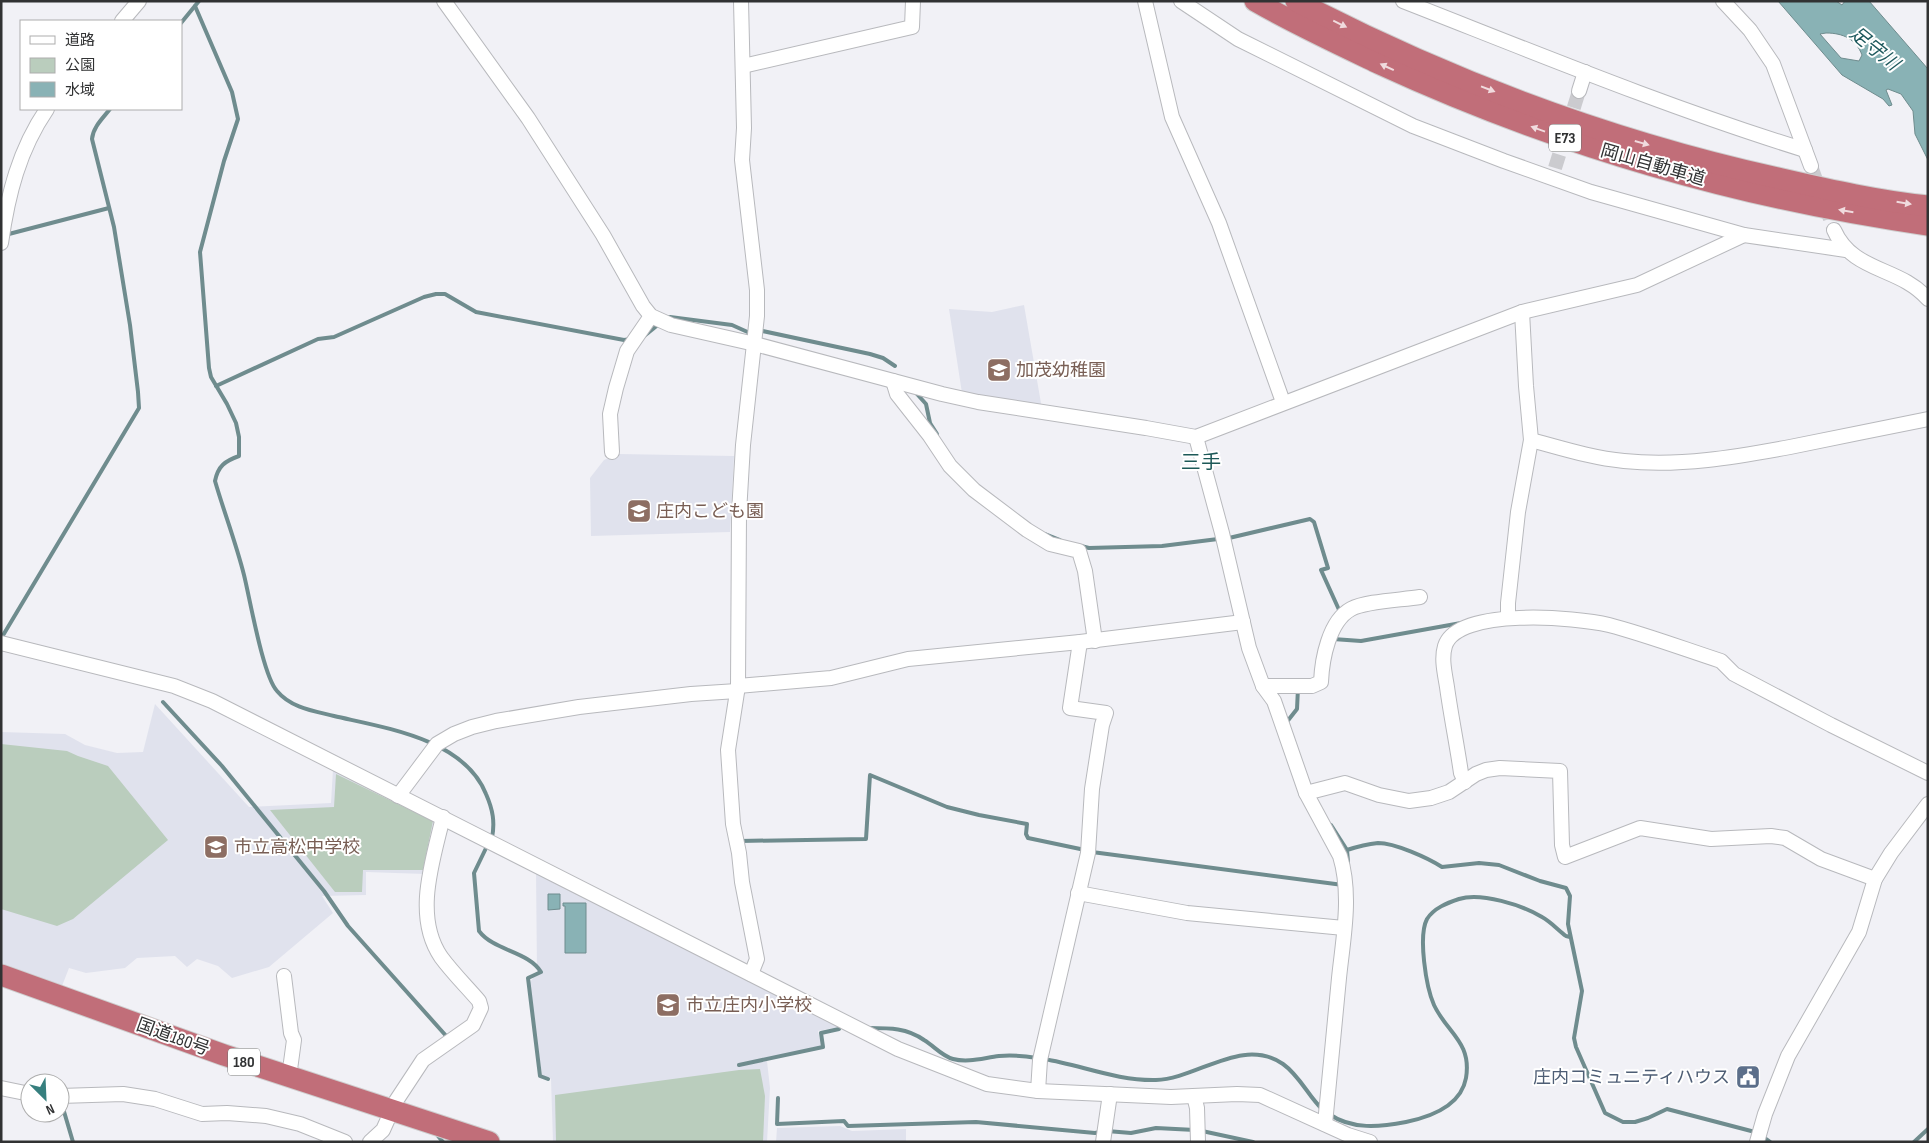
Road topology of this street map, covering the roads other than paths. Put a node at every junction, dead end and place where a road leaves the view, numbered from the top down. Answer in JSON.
{"nodes":[{"id":1,"x":139,"y":1,"type":"edge"},
{"id":2,"x":444,"y":1,"type":"edge"},
{"id":3,"x":741,"y":1,"type":"edge"},
{"id":4,"x":913,"y":1,"type":"edge"},
{"id":5,"x":1145,"y":1,"type":"edge"},
{"id":6,"x":1180,"y":1,"type":"edge"},
{"id":7,"x":1255,"y":1,"type":"edge"},
{"id":8,"x":1296,"y":1,"type":"edge"},
{"id":9,"x":1403,"y":1,"type":"edge"},
{"id":10,"x":1723,"y":1,"type":"edge"},
{"id":11,"x":123,"y":20,"type":"edge"},
{"id":12,"x":746,"y":65,"type":"junction"},
{"id":13,"x":1585,"y":72,"type":"junction"},
{"id":14,"x":1579,"y":91,"type":"tunnel mouth"},
{"id":15,"x":46,"y":110,"type":"edge"},
{"id":16,"x":1805,"y":150,"type":"junction"},
{"id":17,"x":1811,"y":166,"type":"tunnel mouth"},
{"id":18,"x":1928,"y":206,"type":"edge"},
{"id":19,"x":1928,"y":225,"type":"edge"},
{"id":20,"x":1834,"y":230,"type":"tunnel mouth"},
{"id":21,"x":1744,"y":235,"type":"junction"},
{"id":22,"x":2,"y":238,"type":"edge"},
{"id":23,"x":1846,"y":250,"type":"junction"},
{"id":24,"x":1928,"y":299,"type":"edge"},
{"id":25,"x":1522,"y":312,"type":"junction"},
{"id":26,"x":658,"y":320,"type":"junction"},
{"id":27,"x":755,"y":334,"type":"junction"},
{"id":28,"x":893,"y":381,"type":"junction"},
{"id":29,"x":1283,"y":402,"type":"junction"},
{"id":30,"x":1928,"y":419,"type":"edge"},
{"id":31,"x":1196,"y":437,"type":"junction"},
{"id":32,"x":1531,"y":440,"type":"junction"},
{"id":33,"x":612,"y":452,"type":"dead end"},
{"id":34,"x":1420,"y":597,"type":"dead end"},
{"id":35,"x":1508,"y":614,"type":"junction"},
{"id":36,"x":1243,"y":622,"type":"junction"},
{"id":37,"x":1095,"y":641,"type":"junction"},
{"id":38,"x":1,"y":642,"type":"edge"},
{"id":39,"x":1080,"y":642,"type":"junction"},
{"id":40,"x":1263,"y":686,"type":"junction"},
{"id":41,"x":735,"y":690,"type":"junction"},
{"id":42,"x":1928,"y":773,"type":"edge"},
{"id":43,"x":1465,"y":782,"type":"junction"},
{"id":44,"x":1309,"y":792,"type":"junction"},
{"id":45,"x":398,"y":796,"type":"junction"},
{"id":46,"x":1928,"y":804,"type":"edge"},
{"id":47,"x":443,"y":817,"type":"junction"},
{"id":48,"x":1876,"y":879,"type":"junction"},
{"id":49,"x":1078,"y":893,"type":"junction"},
{"id":50,"x":1344,"y":928,"type":"junction"},
{"id":51,"x":751,"y":974,"type":"junction"},
{"id":52,"x":1,"y":975,"type":"edge"},
{"id":53,"x":284,"y":976,"type":"dead end"},
{"id":54,"x":289,"y":1077,"type":"junction"},
{"id":55,"x":1,"y":1088,"type":"edge"},
{"id":56,"x":1038,"y":1091,"type":"junction"},
{"id":57,"x":20,"y":1092,"type":"edge"},
{"id":58,"x":1110,"y":1094,"type":"junction"},
{"id":59,"x":70,"y":1096,"type":"edge"},
{"id":60,"x":1194,"y":1096,"type":"junction"},
{"id":61,"x":392,"y":1111,"type":"junction"},
{"id":62,"x":1326,"y":1116,"type":"junction"},
{"id":63,"x":1198,"y":1134,"type":"edge"},
{"id":64,"x":1104,"y":1135,"type":"edge"},
{"id":65,"x":345,"y":1142,"type":"edge"},
{"id":66,"x":370,"y":1142,"type":"edge"},
{"id":67,"x":489,"y":1142,"type":"edge"},
{"id":68,"x":1370,"y":1142,"type":"edge"},
{"id":69,"x":1757,"y":1142,"type":"edge"}],
"edges":[{"from":1,"to":11,"type":"street"},
{"from":2,"to":26,"type":"street"},
{"from":3,"to":12,"type":"street"},
{"from":4,"to":12,"type":"street"},
{"from":5,"to":29,"type":"street"},
{"from":6,"to":21,"type":"street"},
{"from":19,"to":7,"type":"highway","name":"岡山自動車道","number":"E73","one_way":true},
{"from":8,"to":18,"type":"highway","name":"岡山自動車道","number":"E73","one_way":true},
{"from":9,"to":13,"type":"street"},
{"from":10,"to":16,"type":"street"},
{"from":12,"to":27,"type":"street"},
{"from":13,"to":14,"type":"street"},
{"from":13,"to":16,"type":"street"},
{"from":15,"to":22,"type":"street"},
{"from":16,"to":17,"type":"street"},
{"from":20,"to":23,"type":"street"},
{"from":21,"to":23,"type":"street"},
{"from":21,"to":25,"type":"street"},
{"from":23,"to":24,"type":"street"},
{"from":25,"to":29,"type":"street"},
{"from":25,"to":32,"type":"street"},
{"from":26,"to":27,"type":"street"},
{"from":26,"to":33,"type":"street"},
{"from":27,"to":28,"type":"street"},
{"from":27,"to":41,"type":"street"},
{"from":28,"to":31,"type":"street"},
{"from":28,"to":37,"type":"street"},
{"from":29,"to":31,"type":"street"},
{"from":30,"to":32,"type":"street"},
{"from":31,"to":36,"type":"street"},
{"from":32,"to":35,"type":"street"},
{"from":34,"to":40,"type":"street"},
{"from":35,"to":42,"type":"street"},
{"from":35,"to":43,"type":"street"},
{"from":36,"to":37,"type":"street"},
{"from":36,"to":40,"type":"street"},
{"from":37,"to":39,"type":"street"},
{"from":38,"to":45,"type":"street"},
{"from":39,"to":41,"type":"street"},
{"from":39,"to":49,"type":"street"},
{"from":40,"to":44,"type":"street"},
{"from":41,"to":45,"type":"street"},
{"from":41,"to":51,"type":"street"},
{"from":43,"to":44,"type":"street"},
{"from":43,"to":48,"type":"street"},
{"from":44,"to":50,"type":"street"},
{"from":45,"to":47,"type":"street"},
{"from":46,"to":48,"type":"street"},
{"from":47,"to":51,"type":"street"},
{"from":47,"to":61,"type":"street"},
{"from":48,"to":69,"type":"street"},
{"from":49,"to":50,"type":"street"},
{"from":49,"to":56,"type":"street"},
{"from":50,"to":62,"type":"street"},
{"from":51,"to":56,"type":"street"},
{"from":52,"to":54,"type":"highway","name":"国道180号","number":"180"},
{"from":53,"to":54,"type":"street"},
{"from":54,"to":61,"type":"highway","name":"国道180号","number":"180"},
{"from":55,"to":57,"type":"street"},
{"from":56,"to":58,"type":"street"},
{"from":58,"to":60,"type":"street"},
{"from":58,"to":64,"type":"street"},
{"from":59,"to":65,"type":"street"},
{"from":60,"to":62,"type":"street"},
{"from":60,"to":63,"type":"street"},
{"from":61,"to":66,"type":"street"},
{"from":61,"to":67,"type":"highway","name":"国道180号","number":"180"},
{"from":62,"to":68,"type":"street"}]}
